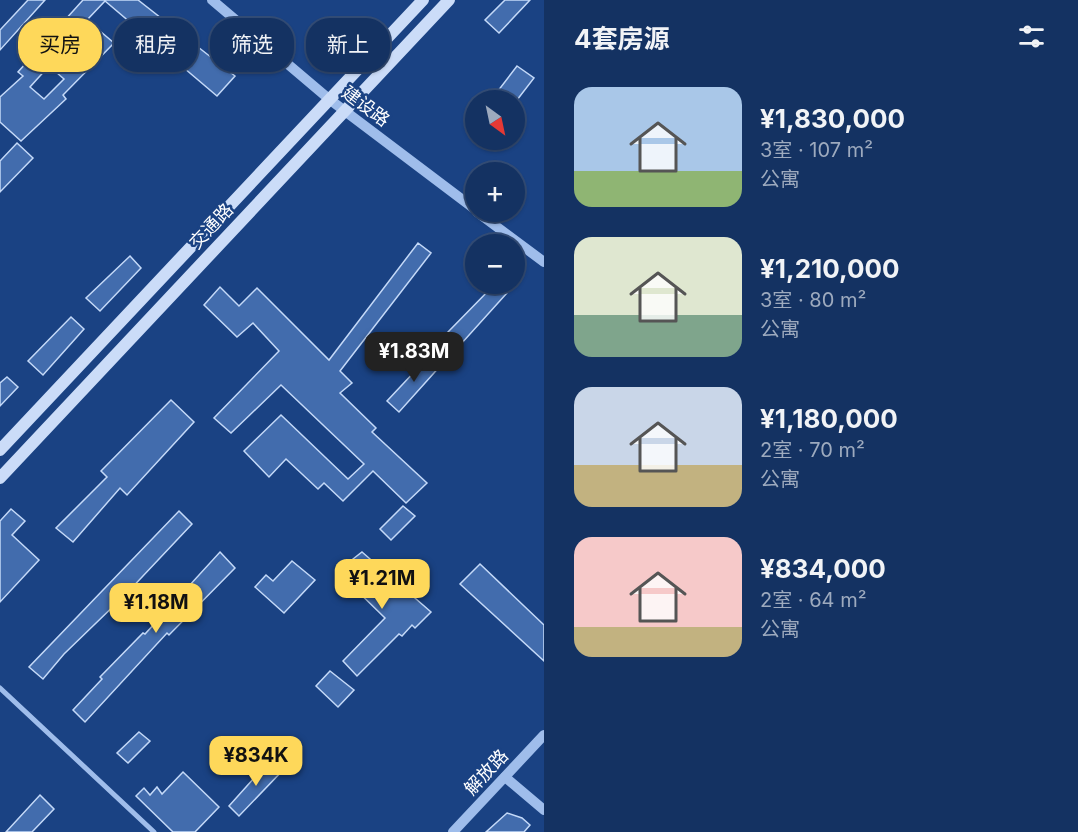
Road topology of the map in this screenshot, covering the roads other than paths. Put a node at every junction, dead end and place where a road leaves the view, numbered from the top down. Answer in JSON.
{"nodes":[{"id":1,"x":212,"y":0,"type":"edge"},
{"id":2,"x":423,"y":0,"type":"edge"},
{"id":3,"x":449,"y":0,"type":"edge"},
{"id":4,"x":329,"y":99,"type":"junction"},
{"id":5,"x":344,"y":111,"type":"junction"},
{"id":6,"x":465,"y":203,"type":"edge"},
{"id":7,"x":491,"y":222,"type":"edge"},
{"id":8,"x":544,"y":262,"type":"edge"},
{"id":9,"x":0,"y":450,"type":"edge"},
{"id":10,"x":0,"y":478,"type":"edge"},
{"id":11,"x":0,"y":688,"type":"edge"},
{"id":12,"x":544,"y":735,"type":"edge"},
{"id":13,"x":505,"y":777,"type":"junction"},
{"id":14,"x":544,"y":810,"type":"edge"},
{"id":15,"x":154,"y":832,"type":"edge"},
{"id":16,"x":453,"y":832,"type":"edge"}],
"edges":[{"from":1,"to":4,"type":"street","name":"建设路"},
{"from":2,"to":4,"type":"main road"},
{"from":3,"to":5,"type":"main road","name":"交通路"},
{"from":4,"to":5,"type":"street","name":"建设路"},
{"from":4,"to":9,"type":"main road"},
{"from":5,"to":6,"type":"street","name":"建设路"},
{"from":5,"to":10,"type":"main road","name":"交通路"},
{"from":7,"to":8,"type":"street","name":"建设路"},
{"from":11,"to":15,"type":"street"},
{"from":12,"to":13,"type":"street","name":"解放路"},
{"from":13,"to":14,"type":"street"},
{"from":13,"to":16,"type":"street","name":"解放路"}]}
